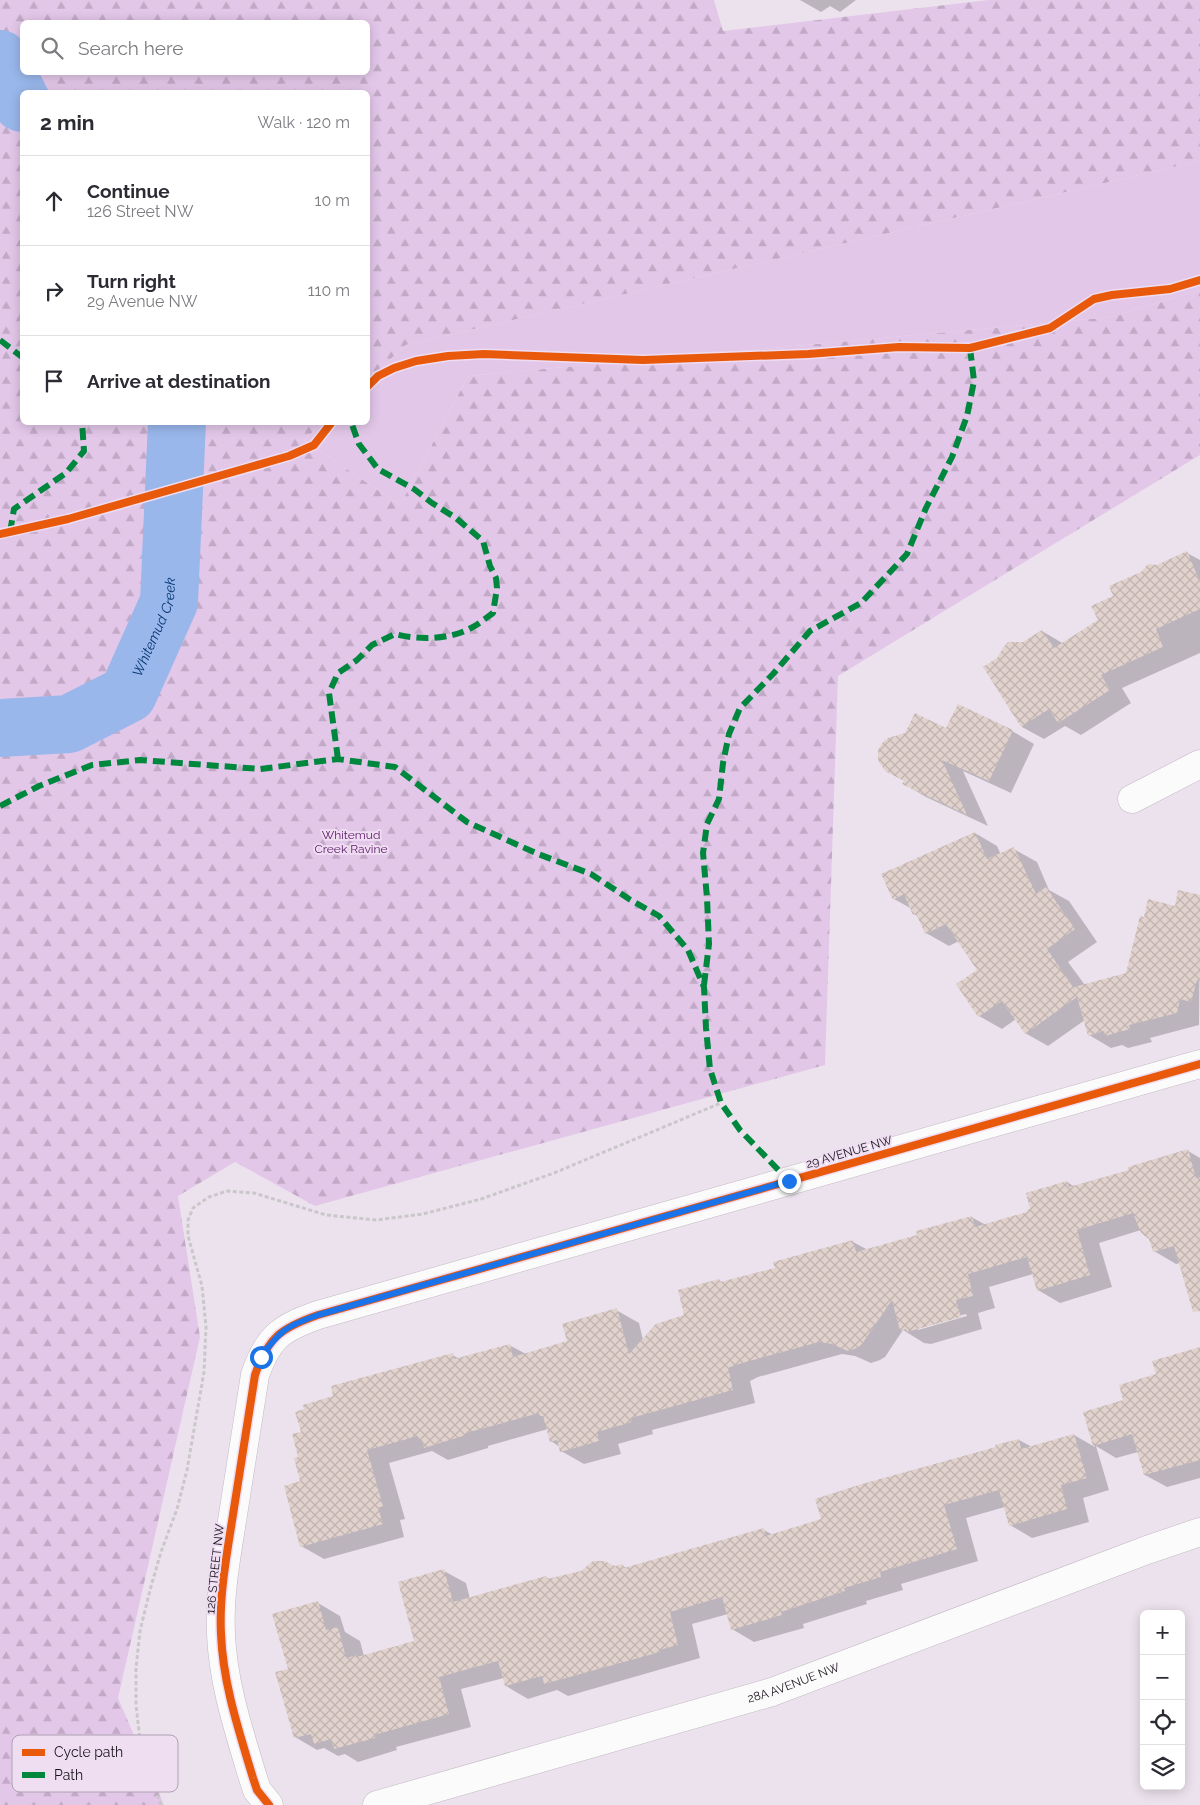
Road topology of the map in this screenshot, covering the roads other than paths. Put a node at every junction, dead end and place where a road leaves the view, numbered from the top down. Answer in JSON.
{"nodes":[{"id":1,"x":1200,"y":764,"type":"edge"},
{"id":2,"x":1132,"y":799,"type":"dead end"},
{"id":3,"x":1200,"y":1064,"type":"edge"},
{"id":4,"x":276,"y":1335,"type":"joint"},
{"id":5,"x":1200,"y":1532,"type":"edge"},
{"id":6,"x":269,"y":1805,"type":"edge"},
{"id":7,"x":377,"y":1805,"type":"edge"}],
"edges":[{"from":1,"to":2,"type":"street"},
{"from":3,"to":4,"type":"street","name":"29 AVENUE NW"},
{"from":4,"to":6,"type":"street","name":"126 STREET NW"},
{"from":5,"to":7,"type":"street","name":"28A AVENUE NW"}]}
